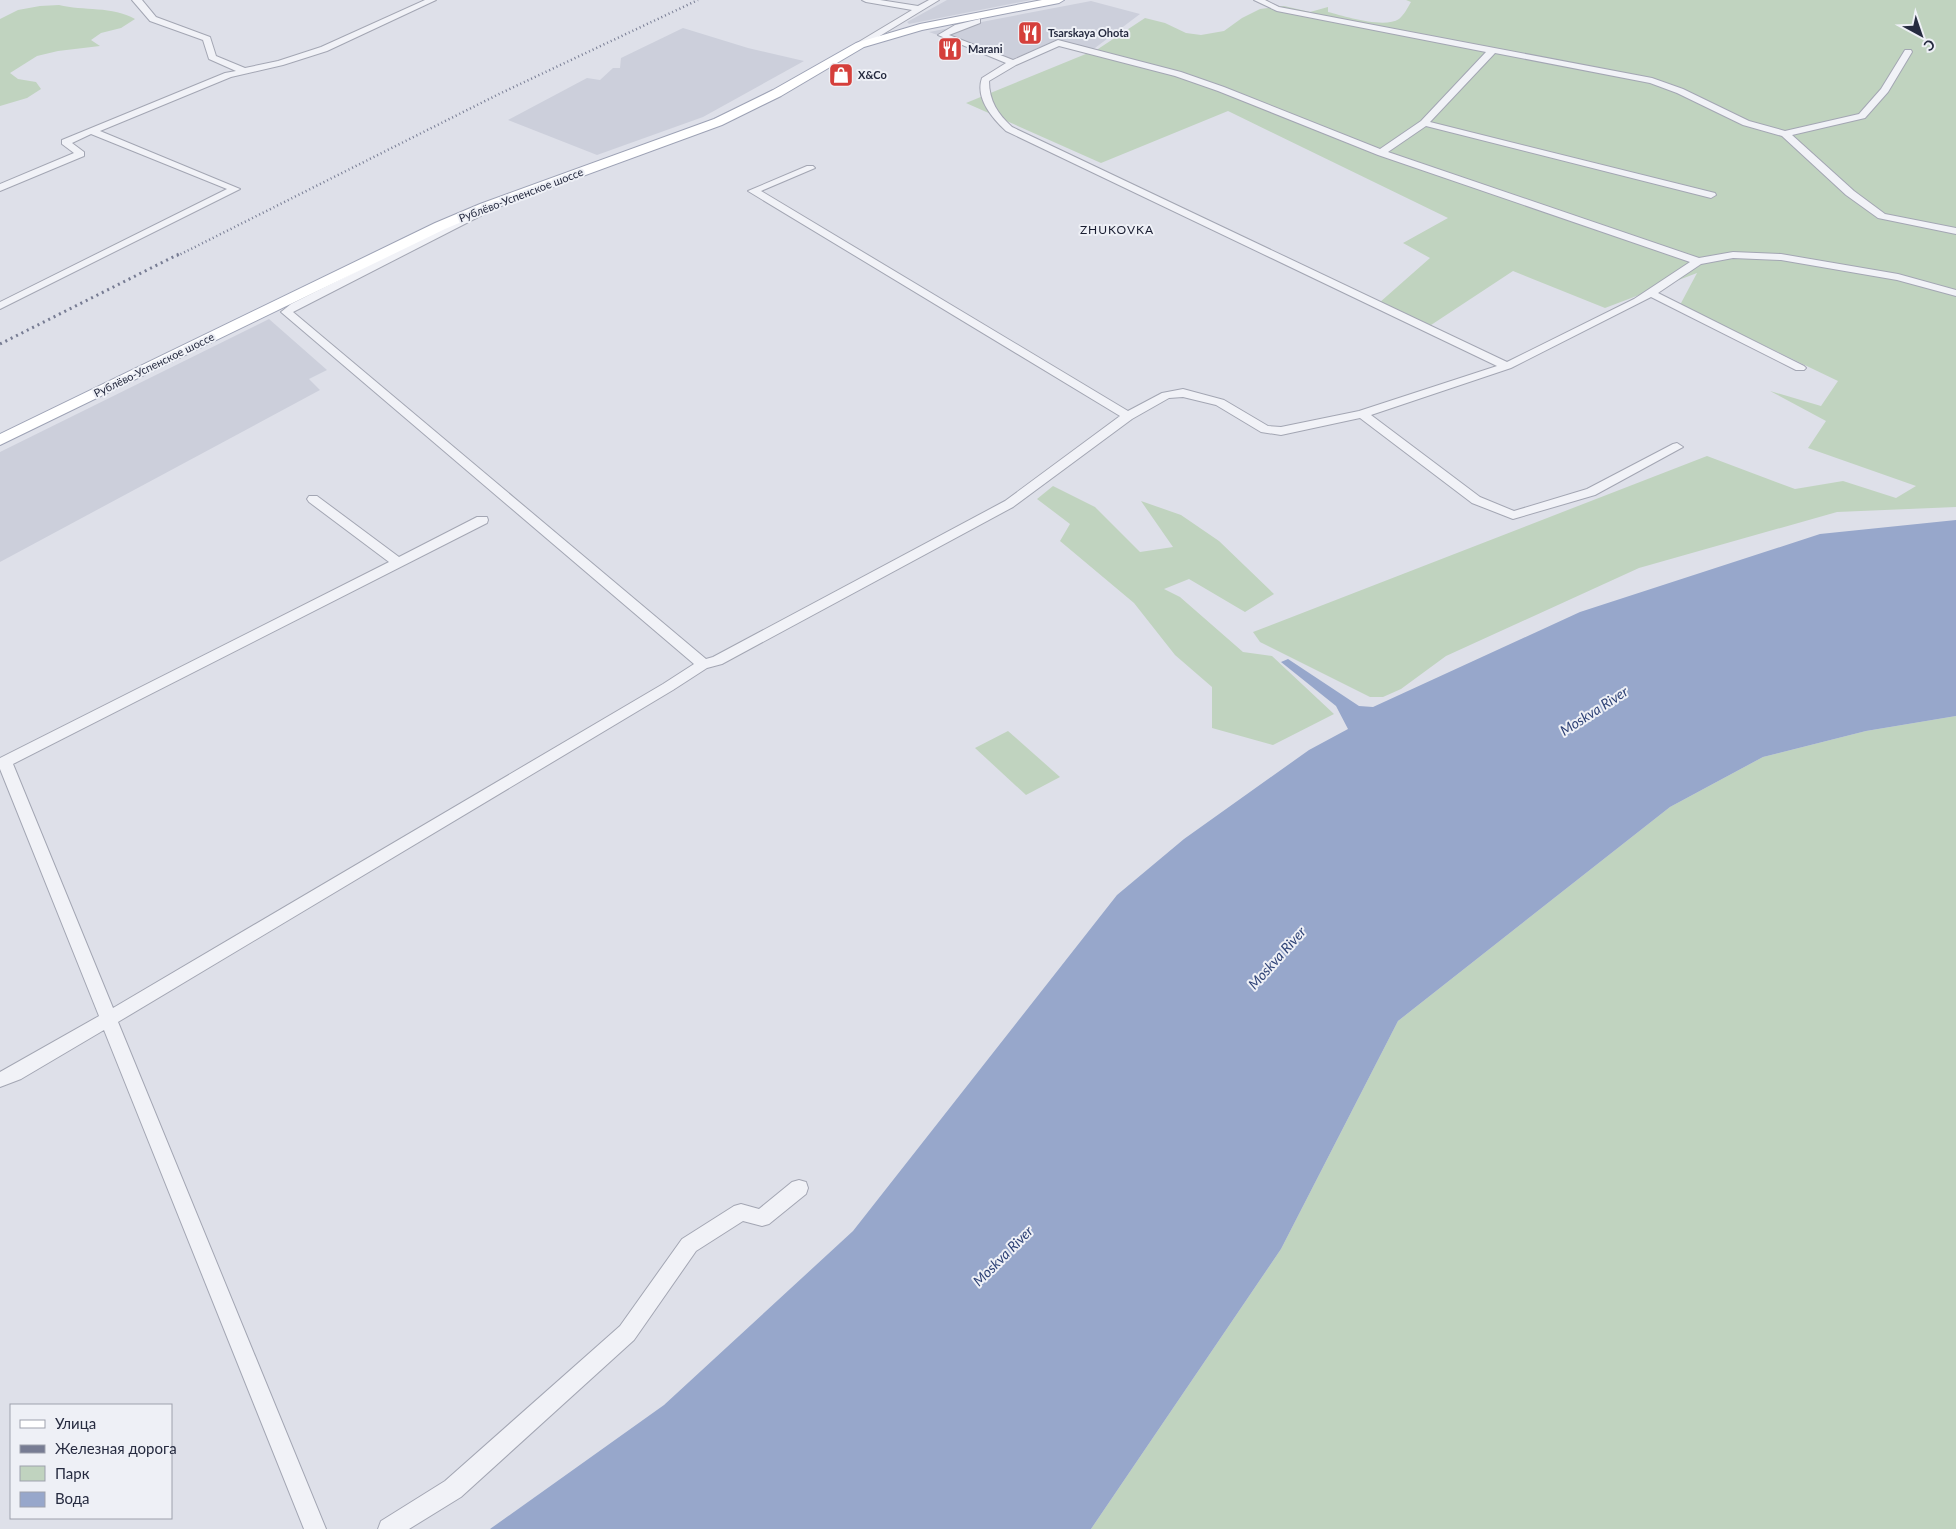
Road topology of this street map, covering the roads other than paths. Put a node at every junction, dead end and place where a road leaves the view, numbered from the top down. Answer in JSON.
{"nodes":[{"id":1,"x":137,"y":0,"type":"edge"},
{"id":2,"x":432,"y":0,"type":"edge"},
{"id":3,"x":866,"y":0,"type":"edge"},
{"id":4,"x":935,"y":0,"type":"edge"},
{"id":5,"x":1059,"y":0,"type":"edge"},
{"id":6,"x":1258,"y":0,"type":"edge"},
{"id":7,"x":919,"y":9,"type":"junction"},
{"id":8,"x":957,"y":19,"type":"junction"},
{"id":9,"x":860,"y":46,"type":"junction"},
{"id":10,"x":1492,"y":50,"type":"junction"},
{"id":11,"x":1908,"y":52,"type":"dead end"},
{"id":12,"x":1013,"y":63,"type":"junction"},
{"id":13,"x":244,"y":71,"type":"junction"},
{"id":14,"x":1424,"y":123,"type":"junction"},
{"id":15,"x":91,"y":131,"type":"junction"},
{"id":16,"x":1785,"y":134,"type":"junction"},
{"id":17,"x":1381,"y":153,"type":"junction"},
{"id":18,"x":810,"y":168,"type":"dead end"},
{"id":19,"x":0,"y":188,"type":"edge"},
{"id":20,"x":1711,"y":195,"type":"dead end"},
{"id":21,"x":516,"y":196,"type":"junction"},
{"id":22,"x":1956,"y":231,"type":"edge"},
{"id":23,"x":1698,"y":262,"type":"junction"},
{"id":24,"x":1650,"y":293,"type":"junction"},
{"id":25,"x":1956,"y":293,"type":"edge"},
{"id":26,"x":0,"y":306,"type":"edge"},
{"id":27,"x":1507,"y":366,"type":"junction"},
{"id":28,"x":1800,"y":368,"type":"dead end"},
{"id":29,"x":1362,"y":414,"type":"junction"},
{"id":30,"x":1128,"y":416,"type":"junction"},
{"id":31,"x":0,"y":440,"type":"edge"},
{"id":32,"x":1677,"y":447,"type":"dead end"},
{"id":33,"x":313,"y":499,"type":"dead end"},
{"id":34,"x":482,"y":520,"type":"dead end"},
{"id":35,"x":398,"y":562,"type":"junction"},
{"id":36,"x":703,"y":664,"type":"junction"},
{"id":37,"x":2,"y":764,"type":"edge"},
{"id":38,"x":107,"y":1020,"type":"junction"},
{"id":39,"x":0,"y":1080,"type":"edge"},
{"id":40,"x":799,"y":1188,"type":"dead end"},
{"id":41,"x":315,"y":1529,"type":"edge"},
{"id":42,"x":389,"y":1529,"type":"edge"}],
"edges":[{"from":1,"to":13,"type":"street"},
{"from":2,"to":13,"type":"street"},
{"from":3,"to":7,"type":"street"},
{"from":4,"to":7,"type":"street"},
{"from":5,"to":8,"type":"main road","name":"Рублёво-Успенское шоссе"},
{"from":6,"to":10,"type":"street"},
{"from":7,"to":9,"type":"street"},
{"from":8,"to":9,"type":"main road","name":"Рублёво-Успенское шоссе"},
{"from":8,"to":12,"type":"street"},
{"from":9,"to":21,"type":"main road","name":"Рублёво-Успенское шоссе"},
{"from":10,"to":14,"type":"street"},
{"from":10,"to":16,"type":"street"},
{"from":11,"to":16,"type":"street"},
{"from":12,"to":17,"type":"street"},
{"from":12,"to":27,"type":"street"},
{"from":13,"to":15,"type":"street"},
{"from":14,"to":17,"type":"street"},
{"from":14,"to":20,"type":"street"},
{"from":15,"to":19,"type":"street"},
{"from":15,"to":26,"type":"street"},
{"from":16,"to":22,"type":"street"},
{"from":17,"to":23,"type":"street"},
{"from":18,"to":30,"type":"street"},
{"from":21,"to":31,"type":"main road","name":"Рублёво-Успенское шоссе"},
{"from":21,"to":36,"type":"street"},
{"from":23,"to":24,"type":"street"},
{"from":23,"to":25,"type":"street"},
{"from":24,"to":27,"type":"street"},
{"from":24,"to":28,"type":"street"},
{"from":27,"to":29,"type":"street"},
{"from":29,"to":30,"type":"street"},
{"from":29,"to":32,"type":"street"},
{"from":30,"to":36,"type":"street"},
{"from":33,"to":35,"type":"street"},
{"from":34,"to":35,"type":"street"},
{"from":35,"to":37,"type":"street"},
{"from":36,"to":38,"type":"street"},
{"from":37,"to":38,"type":"street"},
{"from":38,"to":39,"type":"street"},
{"from":38,"to":41,"type":"street"},
{"from":40,"to":42,"type":"street"}]}
